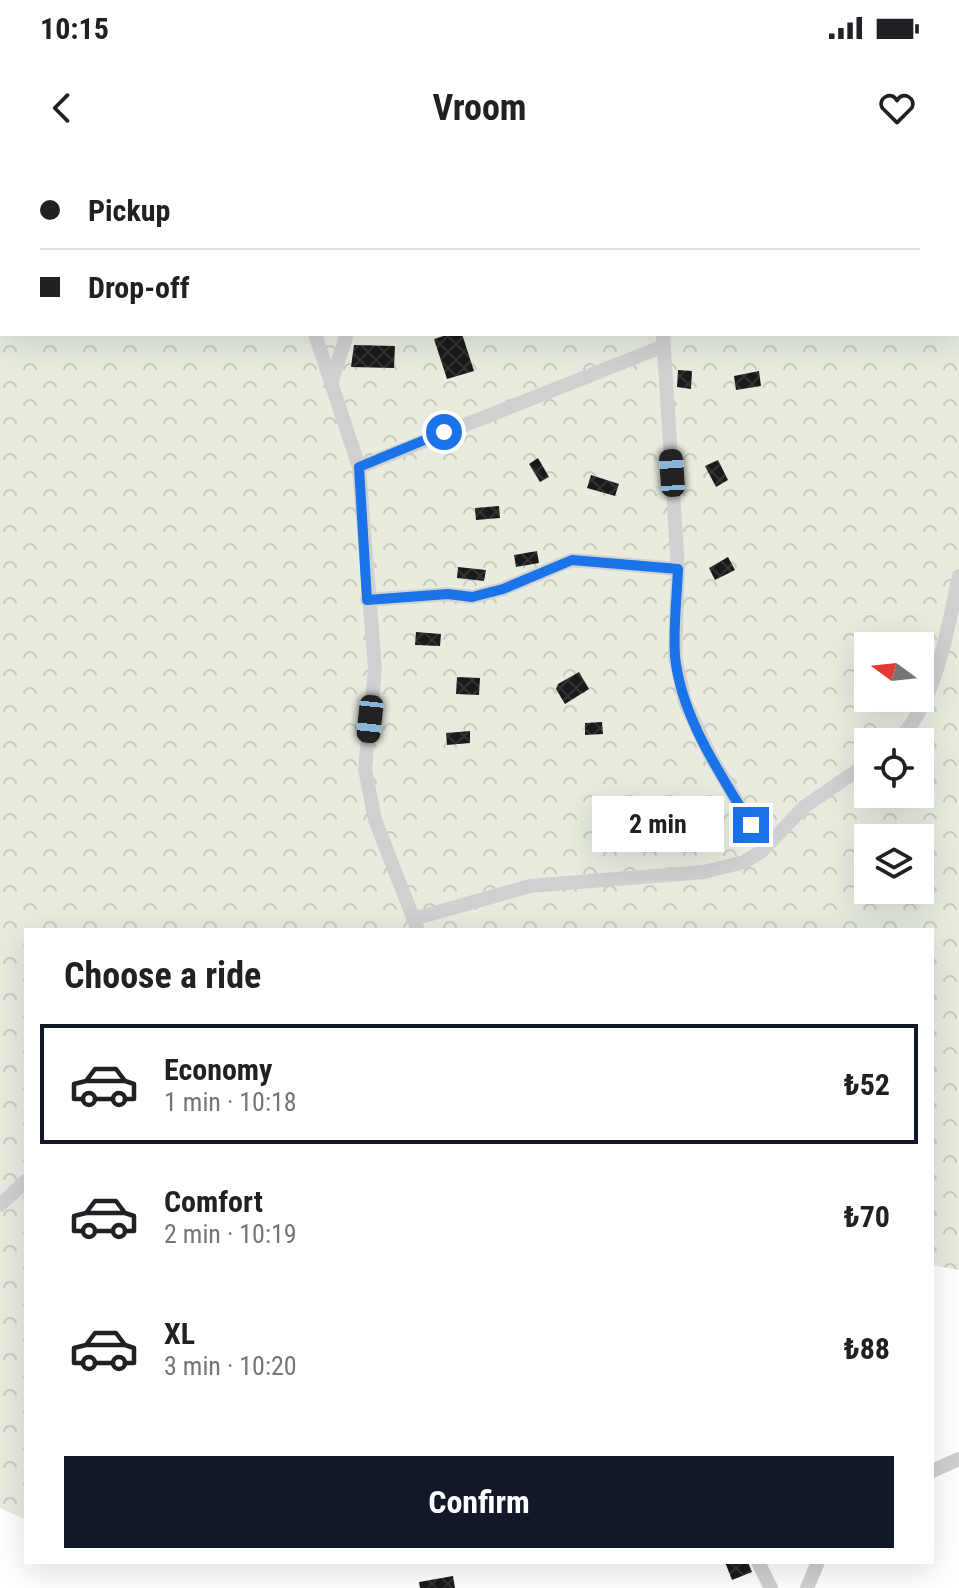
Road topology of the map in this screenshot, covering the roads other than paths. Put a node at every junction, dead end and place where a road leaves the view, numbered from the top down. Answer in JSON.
{"nodes":[{"id":1,"x":316,"y":336,"type":"edge"},
{"id":2,"x":346,"y":336,"type":"edge"},
{"id":3,"x":663,"y":340,"type":"edge"},
{"id":4,"x":331,"y":383,"type":"junction"},
{"id":5,"x":359,"y":467,"type":"junction"},
{"id":6,"x":678,"y":569,"type":"junction"},
{"id":7,"x":959,"y":576,"type":"edge"},
{"id":8,"x":367,"y":600,"type":"junction"},
{"id":9,"x":908,"y":728,"type":"edge"},
{"id":10,"x":854,"y":773,"type":"edge"},
{"id":11,"x":770,"y":842,"type":"junction"},
{"id":12,"x":415,"y":924,"type":"edge"},
{"id":13,"x":24,"y":1183,"type":"edge"},
{"id":14,"x":0,"y":1205,"type":"edge"},
{"id":15,"x":959,"y":1459,"type":"edge"},
{"id":16,"x":934,"y":1470,"type":"edge"},
{"id":17,"x":759,"y":1564,"type":"edge"},
{"id":18,"x":817,"y":1564,"type":"edge"},
{"id":19,"x":771,"y":1588,"type":"edge"},
{"id":20,"x":807,"y":1588,"type":"edge"}],
"edges":[{"from":1,"to":4,"type":"street"},
{"from":2,"to":4,"type":"street"},
{"from":3,"to":5,"type":"street"},
{"from":3,"to":6,"type":"street"},
{"from":4,"to":5,"type":"street"},
{"from":5,"to":8,"type":"street"},
{"from":6,"to":8,"type":"street"},
{"from":6,"to":11,"type":"street"},
{"from":7,"to":9,"type":"street"},
{"from":8,"to":12,"type":"street"},
{"from":10,"to":11,"type":"street"},
{"from":11,"to":12,"type":"street"},
{"from":13,"to":14,"type":"street"},
{"from":15,"to":16,"type":"street"},
{"from":17,"to":19,"type":"street"},
{"from":18,"to":20,"type":"street"}]}
